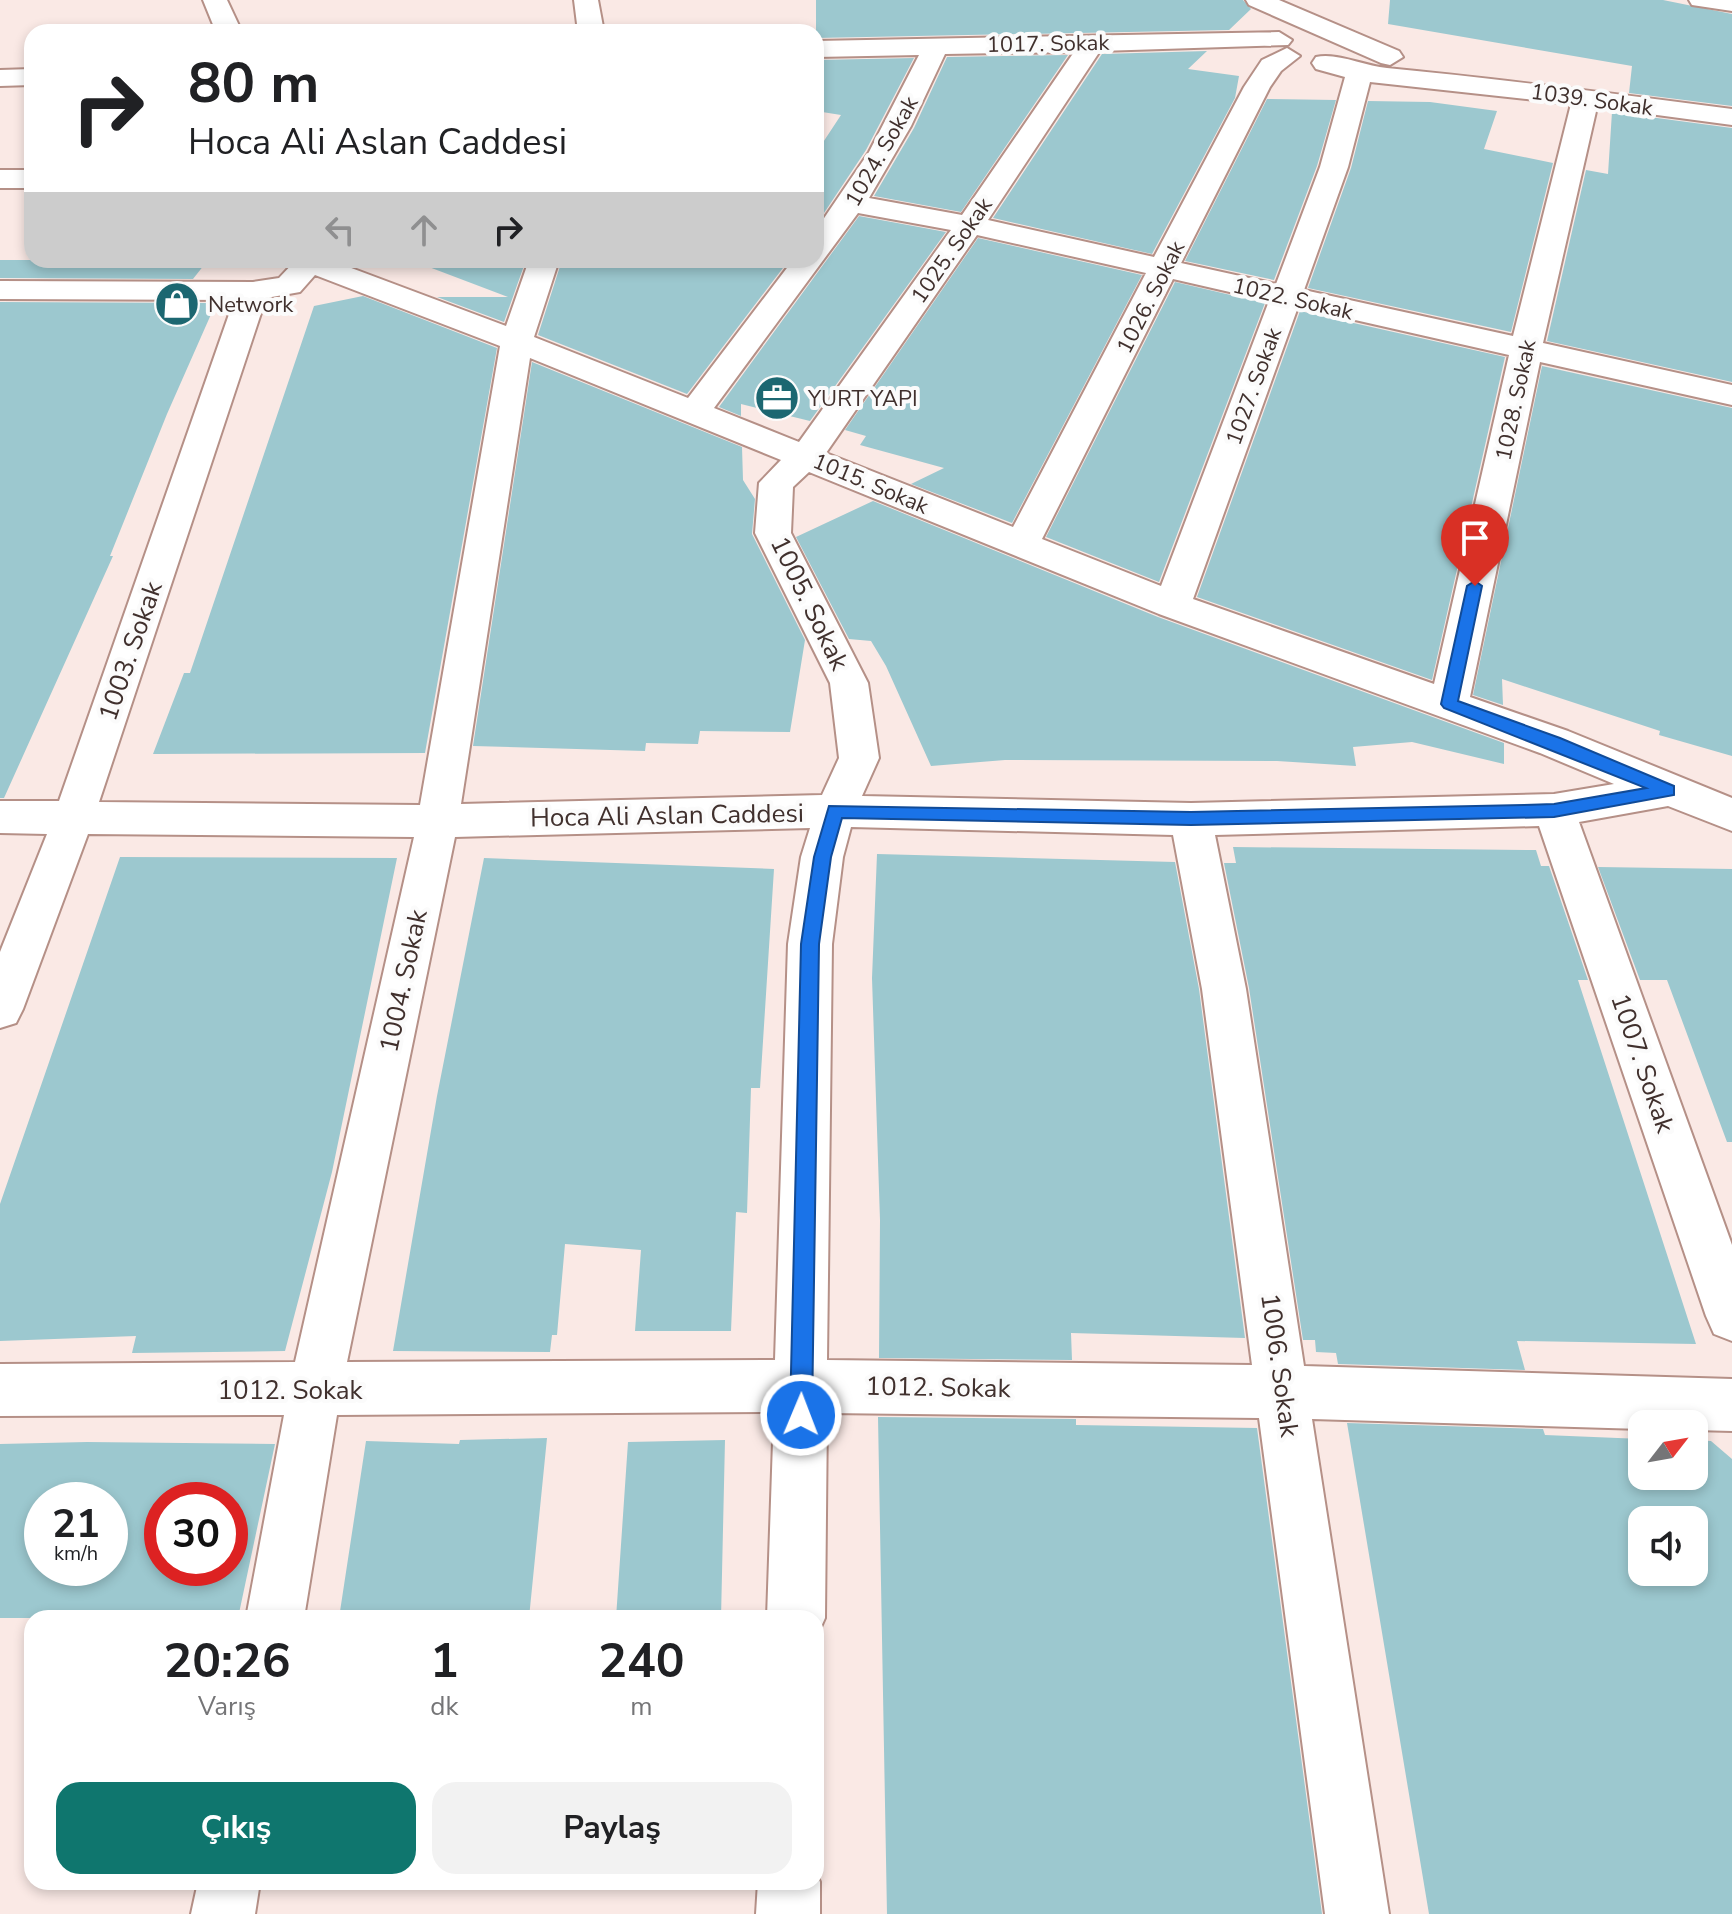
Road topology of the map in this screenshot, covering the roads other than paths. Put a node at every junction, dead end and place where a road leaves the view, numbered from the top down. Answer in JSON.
{"nodes":[{"id":1,"x":215,"y":0,"type":"edge"},
{"id":2,"x":586,"y":0,"type":"edge"},
{"id":3,"x":1241,"y":0,"type":"edge"},
{"id":4,"x":1258,"y":0,"type":"edge"},
{"id":5,"x":1701,"y":0,"type":"edge"},
{"id":6,"x":1732,"y":4,"type":"edge"},
{"id":7,"x":226,"y":24,"type":"edge"},
{"id":8,"x":590,"y":24,"type":"edge"},
{"id":9,"x":1335,"y":35,"type":"junction"},
{"id":10,"x":1093,"y":42,"type":"junction"},
{"id":11,"x":936,"y":45,"type":"junction"},
{"id":12,"x":1283,"y":48,"type":"junction"},
{"id":13,"x":824,"y":49,"type":"edge"},
{"id":14,"x":1325,"y":63,"type":"junction"},
{"id":15,"x":1359,"y":73,"type":"junction"},
{"id":16,"x":24,"y":77,"type":"edge"},
{"id":17,"x":0,"y":78,"type":"edge"},
{"id":18,"x":1452,"y":81,"type":"junction"},
{"id":19,"x":1586,"y":98,"type":"junction"},
{"id":20,"x":1732,"y":117,"type":"edge"},
{"id":21,"x":0,"y":179,"type":"edge"},
{"id":22,"x":24,"y":179,"type":"edge"},
{"id":23,"x":854,"y":204,"type":"junction"},
{"id":24,"x":970,"y":225,"type":"junction"},
{"id":25,"x":824,"y":240,"type":"edge"},
{"id":26,"x":306,"y":268,"type":"edge"},
{"id":27,"x":327,"y":268,"type":"edge"},
{"id":28,"x":541,"y":268,"type":"edge"},
{"id":29,"x":803,"y":268,"type":"edge"},
{"id":30,"x":1166,"y":268,"type":"junction"},
{"id":31,"x":0,"y":290,"type":"edge"},
{"id":32,"x":253,"y":291,"type":"junction"},
{"id":33,"x":1287,"y":296,"type":"junction"},
{"id":34,"x":517,"y":341,"type":"junction"},
{"id":35,"x":1526,"y":351,"type":"junction"},
{"id":36,"x":1732,"y":395,"type":"edge"},
{"id":37,"x":694,"y":412,"type":"junction"},
{"id":38,"x":806,"y":456,"type":"junction"},
{"id":39,"x":1021,"y":545,"type":"junction"},
{"id":40,"x":1172,"y":605,"type":"junction"},
{"id":41,"x":1449,"y":704,"type":"junction"},
{"id":42,"x":1668,"y":790,"type":"junction"},
{"id":43,"x":1554,"y":810,"type":"junction"},
{"id":44,"x":835,"y":811,"type":"junction"},
{"id":45,"x":1732,"y":815,"type":"edge"},
{"id":46,"x":0,"y":817,"type":"edge"},
{"id":47,"x":73,"y":819,"type":"junction"},
{"id":48,"x":1191,"y":819,"type":"junction"},
{"id":49,"x":438,"y":821,"type":"junction"},
{"id":50,"x":0,"y":1009,"type":"edge"},
{"id":51,"x":1732,"y":1316,"type":"edge"},
{"id":52,"x":802,"y":1386,"type":"junction"},
{"id":53,"x":0,"y":1390,"type":"edge"},
{"id":54,"x":315,"y":1390,"type":"junction"},
{"id":55,"x":1285,"y":1392,"type":"junction"},
{"id":56,"x":1732,"y":1405,"type":"edge"},
{"id":57,"x":276,"y":1610,"type":"edge"},
{"id":58,"x":796,"y":1610,"type":"edge"},
{"id":59,"x":228,"y":1890,"type":"edge"},
{"id":60,"x":789,"y":1890,"type":"edge"},
{"id":61,"x":223,"y":1914,"type":"edge"},
{"id":62,"x":788,"y":1914,"type":"edge"},
{"id":63,"x":1357,"y":1914,"type":"edge"}],
"edges":[{"from":1,"to":7,"type":"street"},
{"from":2,"to":8,"type":"street"},
{"from":3,"to":12,"type":"street"},
{"from":4,"to":9,"type":"street"},
{"from":5,"to":6,"type":"street"},
{"from":9,"to":12,"type":"street"},
{"from":9,"to":14,"type":"street"},
{"from":9,"to":18,"type":"street"},
{"from":10,"to":11,"type":"street","name":"1017. Sokak"},
{"from":10,"to":12,"type":"street","name":"1017. Sokak"},
{"from":10,"to":24,"type":"street","name":"1025. Sokak"},
{"from":11,"to":13,"type":"street","name":"1017. Sokak"},
{"from":11,"to":23,"type":"street","name":"1024. Sokak"},
{"from":12,"to":14,"type":"street"},
{"from":12,"to":30,"type":"street","name":"1026. Sokak"},
{"from":14,"to":15,"type":"street"},
{"from":15,"to":18,"type":"street"},
{"from":15,"to":33,"type":"street","name":"1027. Sokak"},
{"from":16,"to":17,"type":"street"},
{"from":18,"to":19,"type":"street","name":"1039. Sokak"},
{"from":19,"to":20,"type":"street","name":"1039. Sokak"},
{"from":19,"to":35,"type":"street","name":"1028. Sokak"},
{"from":21,"to":22,"type":"street"},
{"from":23,"to":24,"type":"street","name":"1022. Sokak"},
{"from":23,"to":25,"type":"street","name":"1024. Sokak"},
{"from":24,"to":30,"type":"street","name":"1022. Sokak"},
{"from":24,"to":38,"type":"street","name":"1025. Sokak"},
{"from":26,"to":32,"type":"street","name":"1015. Sokak"},
{"from":27,"to":34,"type":"street","name":"1015. Sokak"},
{"from":28,"to":34,"type":"street","name":"1004. Sokak"},
{"from":29,"to":37,"type":"street"},
{"from":30,"to":33,"type":"street","name":"1022. Sokak"},
{"from":30,"to":39,"type":"street","name":"1026. Sokak"},
{"from":31,"to":32,"type":"street","name":"1015. Sokak"},
{"from":32,"to":47,"type":"street","name":"1003. Sokak"},
{"from":33,"to":35,"type":"street","name":"1022. Sokak"},
{"from":33,"to":40,"type":"street","name":"1027. Sokak"},
{"from":34,"to":37,"type":"street","name":"1015. Sokak"},
{"from":34,"to":49,"type":"street","name":"1004. Sokak"},
{"from":35,"to":36,"type":"street","name":"1022. Sokak"},
{"from":35,"to":41,"type":"street","name":"1028. Sokak"},
{"from":37,"to":38,"type":"street","name":"1015. Sokak"},
{"from":38,"to":39,"type":"street","name":"1015. Sokak"},
{"from":38,"to":44,"type":"street","name":"1005. Sokak"},
{"from":39,"to":40,"type":"street","name":"1015. Sokak"},
{"from":40,"to":41,"type":"street","name":"1015. Sokak"},
{"from":41,"to":42,"type":"street","name":"1015. Sokak"},
{"from":42,"to":43,"type":"street","name":"Hoca Ali Aslan Caddesi"},
{"from":42,"to":45,"type":"street","name":"1015. Sokak"},
{"from":43,"to":48,"type":"street","name":"Hoca Ali Aslan Caddesi"},
{"from":43,"to":51,"type":"street","name":"1007. Sokak"},
{"from":44,"to":48,"type":"street","name":"Hoca Ali Aslan Caddesi"},
{"from":44,"to":49,"type":"street","name":"Hoca Ali Aslan Caddesi"},
{"from":44,"to":52,"type":"street","name":"1005. Sokak"},
{"from":46,"to":47,"type":"street","name":"Hoca Ali Aslan Caddesi"},
{"from":47,"to":49,"type":"street","name":"Hoca Ali Aslan Caddesi"},
{"from":47,"to":50,"type":"street","name":"1003. Sokak"},
{"from":48,"to":55,"type":"street","name":"1006. Sokak"},
{"from":49,"to":54,"type":"street","name":"1004. Sokak"},
{"from":52,"to":54,"type":"street","name":"1012. Sokak"},
{"from":52,"to":55,"type":"street","name":"1012. Sokak"},
{"from":52,"to":58,"type":"street","name":"1005. Sokak"},
{"from":53,"to":54,"type":"street","name":"1012. Sokak"},
{"from":54,"to":57,"type":"street","name":"1004. Sokak"},
{"from":55,"to":56,"type":"street","name":"1012. Sokak"},
{"from":55,"to":63,"type":"street","name":"1006. Sokak"},
{"from":59,"to":61,"type":"street"},
{"from":60,"to":62,"type":"street"}]}
